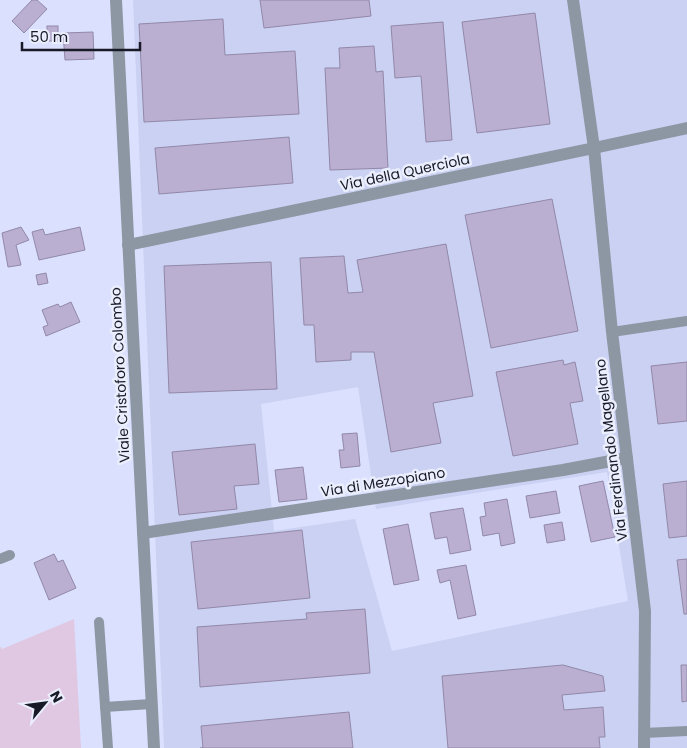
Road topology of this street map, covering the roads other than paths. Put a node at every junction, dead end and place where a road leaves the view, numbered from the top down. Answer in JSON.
{"nodes":[{"id":1,"x":116,"y":0,"type":"edge"},
{"id":2,"x":573,"y":0,"type":"edge"},
{"id":3,"x":687,"y":128,"type":"edge"},
{"id":4,"x":594,"y":148,"type":"junction"},
{"id":5,"x":128,"y":245,"type":"junction"},
{"id":6,"x":687,"y":321,"type":"edge"},
{"id":7,"x":612,"y":332,"type":"junction"},
{"id":8,"x":627,"y":458,"type":"junction"},
{"id":9,"x":143,"y":533,"type":"junction"},
{"id":10,"x":99,"y":622,"type":"dead end"},
{"id":11,"x":152,"y":704,"type":"junction"},
{"id":12,"x":105,"y":707,"type":"junction"},
{"id":13,"x":687,"y":731,"type":"edge"},
{"id":14,"x":644,"y":733,"type":"junction"},
{"id":15,"x":108,"y":748,"type":"edge"},
{"id":16,"x":154,"y":748,"type":"edge"},
{"id":17,"x":644,"y":748,"type":"edge"}],
"edges":[{"from":1,"to":5,"type":"street","name":"Viale Cristoforo Colombo"},
{"from":2,"to":4,"type":"street","name":"Via Ferdinando Magellano"},
{"from":3,"to":4,"type":"street","name":"Via della Querciola"},
{"from":4,"to":5,"type":"street","name":"Via della Querciola"},
{"from":4,"to":7,"type":"street","name":"Via Ferdinando Magellano"},
{"from":5,"to":9,"type":"street","name":"Viale Cristoforo Colombo"},
{"from":6,"to":7,"type":"lane"},
{"from":7,"to":8,"type":"street","name":"Via Ferdinando Magellano"},
{"from":8,"to":9,"type":"street","name":"Via di Mezzopiano"},
{"from":8,"to":14,"type":"street","name":"Via Ferdinando Magellano"},
{"from":9,"to":11,"type":"street","name":"Viale Cristoforo Colombo"},
{"from":10,"to":12,"type":"lane"},
{"from":11,"to":12,"type":"lane"},
{"from":11,"to":16,"type":"street","name":"Viale Cristoforo Colombo"},
{"from":12,"to":15,"type":"lane"},
{"from":13,"to":14,"type":"lane"},
{"from":14,"to":17,"type":"street","name":"Via Ferdinando Magellano"}]}
